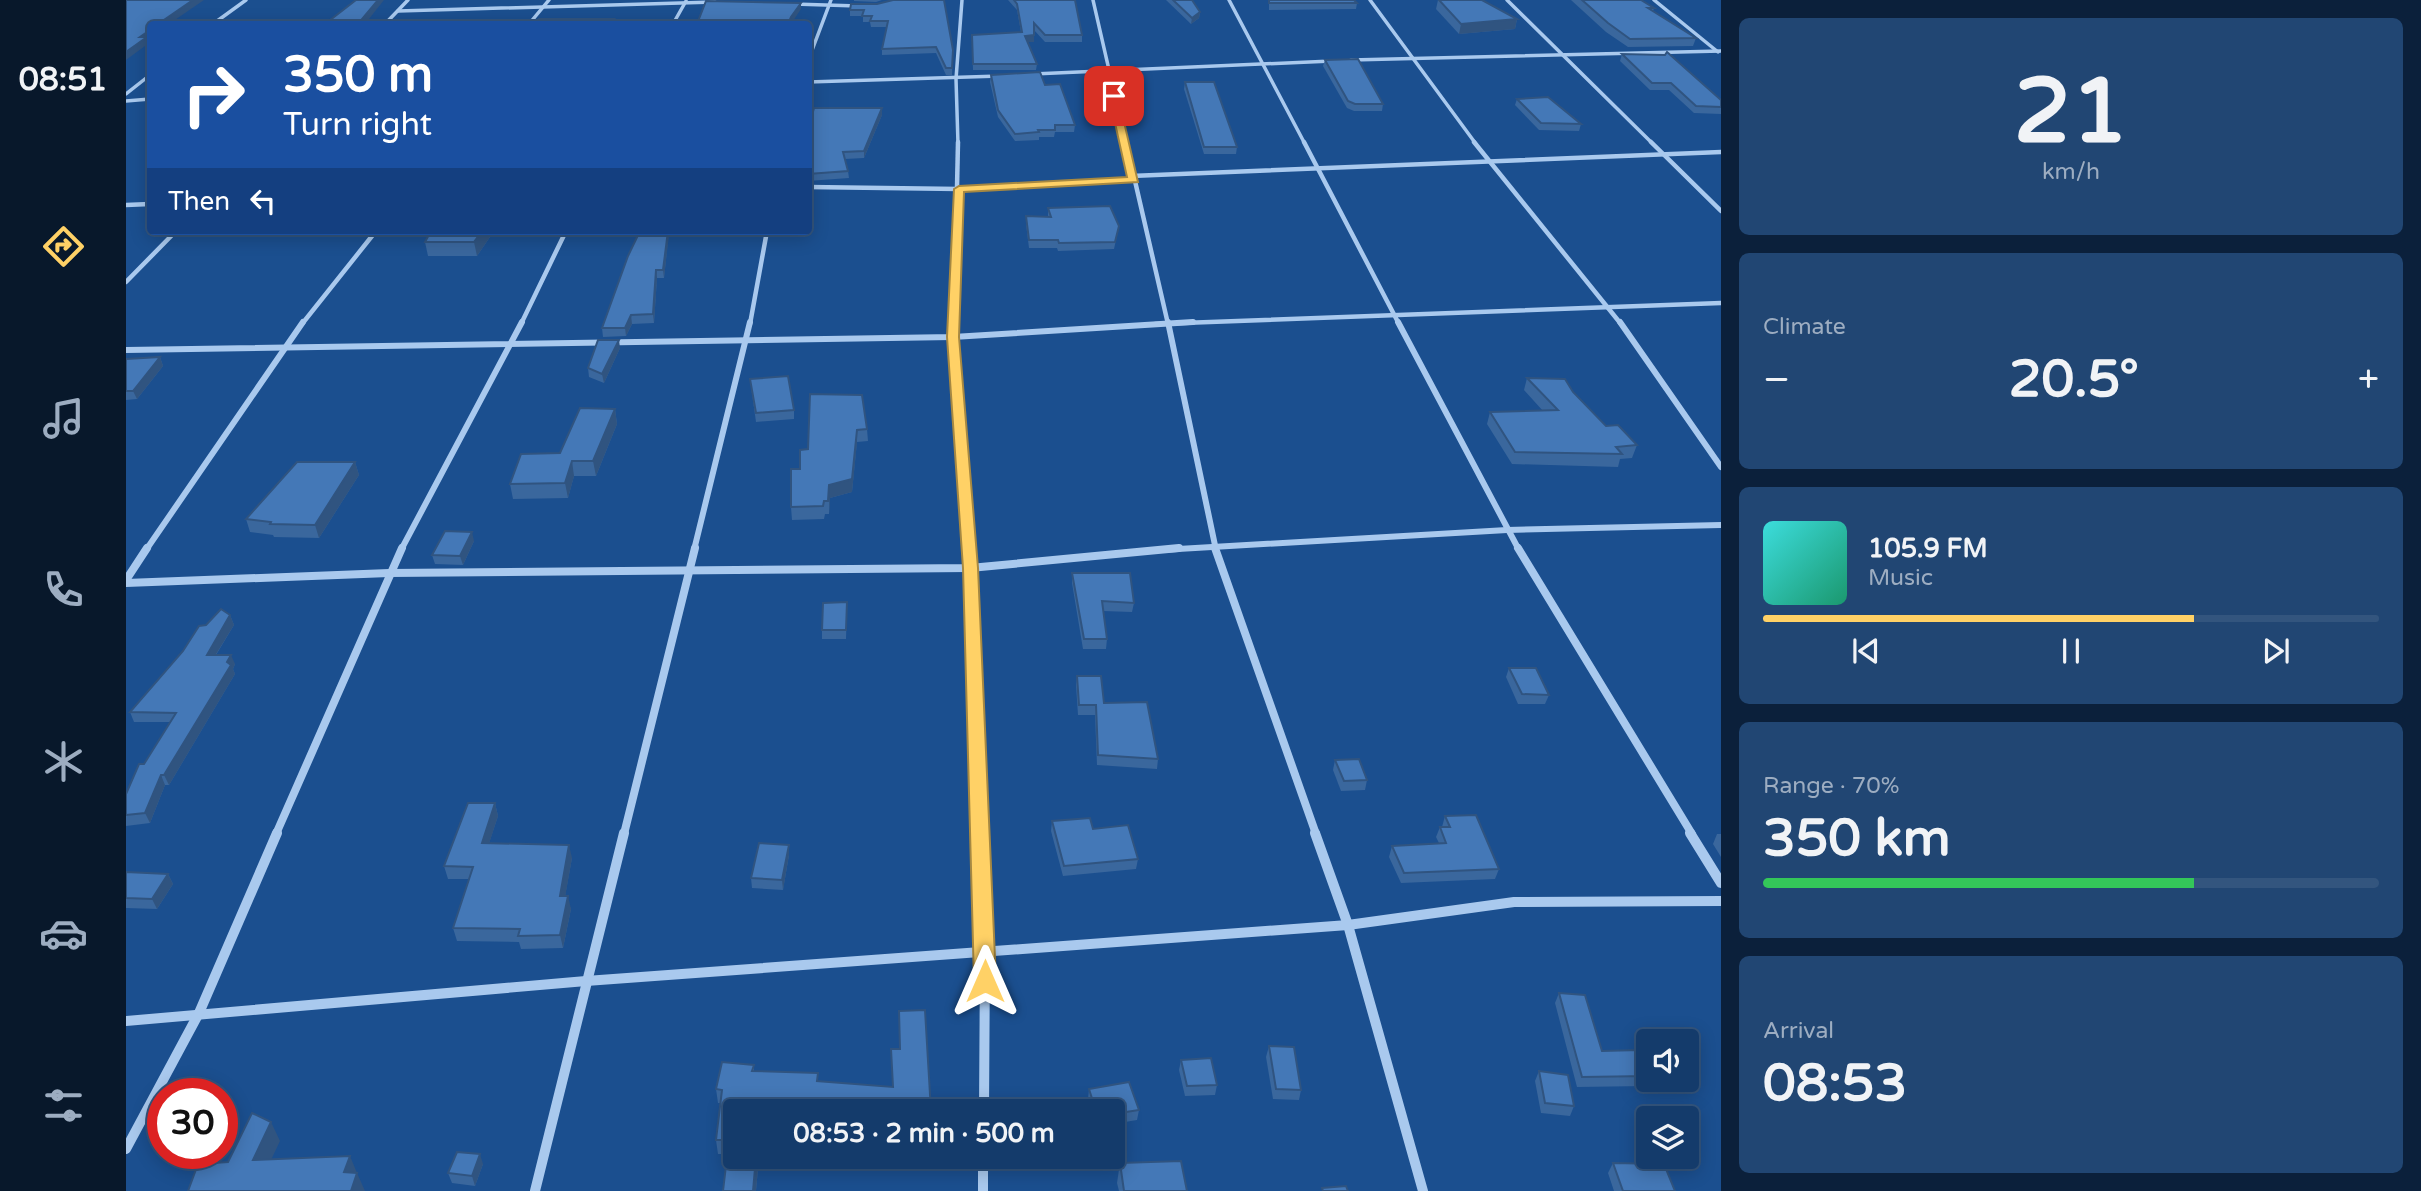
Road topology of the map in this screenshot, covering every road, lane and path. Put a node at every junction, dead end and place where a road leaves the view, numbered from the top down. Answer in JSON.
{"nodes":[{"id":1,"x":246,"y":0,"type":"edge"},
{"id":2,"x":408,"y":0,"type":"edge"},
{"id":3,"x":549,"y":0,"type":"edge"},
{"id":4,"x":831,"y":0,"type":"edge"},
{"id":5,"x":962,"y":0,"type":"edge"},
{"id":6,"x":1093,"y":0,"type":"edge"},
{"id":7,"x":1229,"y":0,"type":"edge"},
{"id":8,"x":1370,"y":0,"type":"edge"},
{"id":9,"x":1507,"y":0,"type":"edge"},
{"id":10,"x":1654,"y":0,"type":"edge"},
{"id":11,"x":686,"y":1,"type":"edge"},
{"id":12,"x":724,"y":2,"type":"edge"},
{"id":13,"x":791,"y":4,"type":"edge"},
{"id":14,"x":829,"y":6,"type":"junction"},
{"id":15,"x":864,"y":6,"type":"edge"},
{"id":16,"x":541,"y":9,"type":"junction"},
{"id":17,"x":398,"y":10,"type":"junction"},
{"id":18,"x":217,"y":21,"type":"edge"},
{"id":19,"x":388,"y":21,"type":"edge"},
{"id":20,"x":531,"y":21,"type":"edge"},
{"id":21,"x":675,"y":21,"type":"edge"},
{"id":22,"x":812,"y":51,"type":"edge"},
{"id":23,"x":1720,"y":52,"type":"edge"},
{"id":24,"x":1562,"y":56,"type":"junction"},
{"id":25,"x":1412,"y":59,"type":"junction"},
{"id":26,"x":1263,"y":63,"type":"junction"},
{"id":27,"x":1108,"y":69,"type":"junction"},
{"id":28,"x":1025,"y":74,"type":"edge"},
{"id":29,"x":1011,"y":75,"type":"edge"},
{"id":30,"x":147,"y":77,"type":"edge"},
{"id":31,"x":956,"y":79,"type":"junction"},
{"id":32,"x":812,"y":82,"type":"edge"},
{"id":33,"x":126,"y":94,"type":"edge"},
{"id":34,"x":147,"y":99,"type":"edge"},
{"id":35,"x":126,"y":101,"type":"edge"},
{"id":36,"x":1721,"y":152,"type":"edge"},
{"id":37,"x":1665,"y":153,"type":"junction"},
{"id":38,"x":1488,"y":160,"type":"junction"},
{"id":39,"x":1315,"y":167,"type":"junction"},
{"id":40,"x":1133,"y":178,"type":"junction"},
{"id":41,"x":812,"y":187,"type":"edge"},
{"id":42,"x":959,"y":189,"type":"junction"},
{"id":43,"x":147,"y":204,"type":"edge"},
{"id":44,"x":126,"y":205,"type":"edge"},
{"id":45,"x":1721,"y":212,"type":"edge"},
{"id":46,"x":172,"y":235,"type":"edge"},
{"id":47,"x":373,"y":235,"type":"edge"},
{"id":48,"x":564,"y":235,"type":"edge"},
{"id":49,"x":766,"y":235,"type":"edge"},
{"id":50,"x":126,"y":282,"type":"edge"},
{"id":51,"x":1721,"y":303,"type":"edge"},
{"id":52,"x":1608,"y":305,"type":"junction"},
{"id":53,"x":1392,"y":314,"type":"junction"},
{"id":54,"x":1168,"y":323,"type":"junction"},
{"id":55,"x":953,"y":337,"type":"junction"},
{"id":56,"x":747,"y":338,"type":"junction"},
{"id":57,"x":512,"y":343,"type":"junction"},
{"id":58,"x":283,"y":347,"type":"junction"},
{"id":59,"x":126,"y":350,"type":"edge"},
{"id":60,"x":1721,"y":467,"type":"edge"},
{"id":61,"x":1721,"y":524,"type":"edge"},
{"id":62,"x":1507,"y":530,"type":"junction"},
{"id":63,"x":1214,"y":545,"type":"junction"},
{"id":64,"x":970,"y":568,"type":"junction"},
{"id":65,"x":687,"y":571,"type":"junction"},
{"id":66,"x":390,"y":573,"type":"junction"},
{"id":67,"x":126,"y":582,"type":"edge"},
{"id":68,"x":1721,"y":883,"type":"edge"},
{"id":69,"x":1721,"y":901,"type":"edge"},
{"id":70,"x":1348,"y":925,"type":"junction"},
{"id":71,"x":985,"y":954,"type":"junction"},
{"id":72,"x":586,"y":981,"type":"junction"},
{"id":73,"x":199,"y":1013,"type":"junction"},
{"id":74,"x":126,"y":1021,"type":"edge"},
{"id":75,"x":984,"y":1099,"type":"edge"},
{"id":76,"x":126,"y":1149,"type":"edge"},
{"id":77,"x":983,"y":1169,"type":"edge"},
{"id":78,"x":535,"y":1191,"type":"edge"},
{"id":79,"x":983,"y":1191,"type":"edge"},
{"id":80,"x":1423,"y":1191,"type":"edge"}],
"edges":[{"from":1,"to":18,"type":"street"},
{"from":2,"to":17,"type":"street"},
{"from":3,"to":16,"type":"street"},
{"from":4,"to":14,"type":"street"},
{"from":5,"to":31,"type":"street"},
{"from":6,"to":27,"type":"street"},
{"from":7,"to":26,"type":"street"},
{"from":8,"to":25,"type":"street"},
{"from":9,"to":24,"type":"street"},
{"from":10,"to":23,"type":"street"},
{"from":11,"to":12,"type":"street"},
{"from":11,"to":16,"type":"street"},
{"from":11,"to":21,"type":"street"},
{"from":13,"to":14,"type":"street"},
{"from":14,"to":15,"type":"street"},
{"from":14,"to":22,"type":"street"},
{"from":16,"to":17,"type":"street"},
{"from":16,"to":20,"type":"street"},
{"from":17,"to":19,"type":"street"},
{"from":23,"to":24,"type":"street"},
{"from":24,"to":25,"type":"street"},
{"from":24,"to":37,"type":"street"},
{"from":25,"to":26,"type":"street"},
{"from":25,"to":38,"type":"street"},
{"from":26,"to":27,"type":"street"},
{"from":26,"to":39,"type":"street"},
{"from":27,"to":28,"type":"street"},
{"from":27,"to":40,"type":"street"},
{"from":29,"to":31,"type":"street"},
{"from":30,"to":33,"type":"street"},
{"from":31,"to":32,"type":"street"},
{"from":31,"to":42,"type":"street"},
{"from":34,"to":35,"type":"street"},
{"from":36,"to":37,"type":"street"},
{"from":37,"to":38,"type":"street"},
{"from":37,"to":45,"type":"street"},
{"from":38,"to":39,"type":"street"},
{"from":38,"to":52,"type":"street"},
{"from":39,"to":40,"type":"street"},
{"from":39,"to":53,"type":"street"},
{"from":40,"to":42,"type":"street"},
{"from":40,"to":54,"type":"street"},
{"from":41,"to":42,"type":"street"},
{"from":42,"to":55,"type":"street"},
{"from":43,"to":44,"type":"street"},
{"from":46,"to":50,"type":"street"},
{"from":47,"to":58,"type":"street"},
{"from":48,"to":57,"type":"street"},
{"from":49,"to":56,"type":"street"},
{"from":51,"to":52,"type":"street"},
{"from":52,"to":53,"type":"street"},
{"from":52,"to":60,"type":"street"},
{"from":53,"to":54,"type":"street"},
{"from":53,"to":62,"type":"street"},
{"from":54,"to":55,"type":"street"},
{"from":54,"to":63,"type":"street"},
{"from":55,"to":56,"type":"street"},
{"from":55,"to":64,"type":"street"},
{"from":56,"to":57,"type":"street"},
{"from":56,"to":65,"type":"street"},
{"from":57,"to":58,"type":"street"},
{"from":57,"to":66,"type":"street"},
{"from":58,"to":59,"type":"street"},
{"from":58,"to":67,"type":"street"},
{"from":61,"to":62,"type":"street"},
{"from":62,"to":63,"type":"street"},
{"from":62,"to":68,"type":"street"},
{"from":63,"to":64,"type":"street"},
{"from":63,"to":70,"type":"street"},
{"from":64,"to":65,"type":"street"},
{"from":64,"to":71,"type":"street"},
{"from":65,"to":66,"type":"street"},
{"from":65,"to":72,"type":"street"},
{"from":66,"to":67,"type":"street"},
{"from":66,"to":73,"type":"street"},
{"from":69,"to":70,"type":"street"},
{"from":70,"to":71,"type":"street"},
{"from":70,"to":80,"type":"street"},
{"from":71,"to":72,"type":"street"},
{"from":71,"to":75,"type":"street"},
{"from":72,"to":73,"type":"street"},
{"from":72,"to":78,"type":"street"},
{"from":73,"to":74,"type":"street"},
{"from":73,"to":76,"type":"street"},
{"from":77,"to":79,"type":"street"}]}
